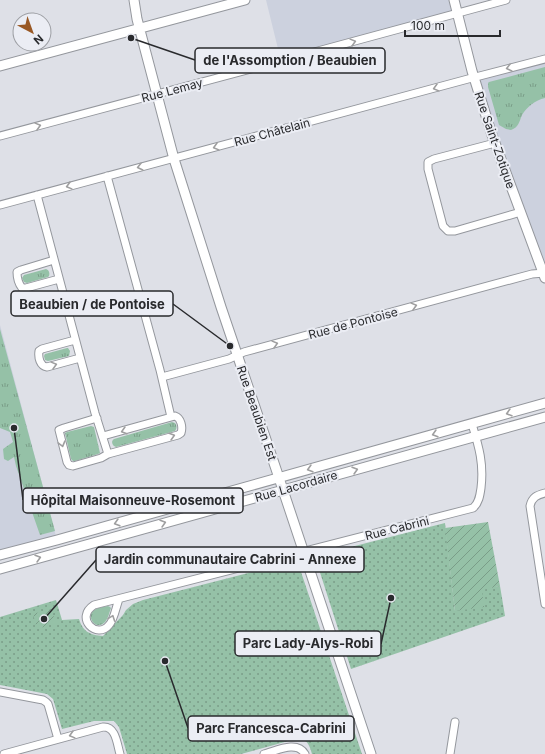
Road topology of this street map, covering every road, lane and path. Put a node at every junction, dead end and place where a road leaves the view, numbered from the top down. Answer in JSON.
{"nodes":[{"id":1,"x":134,"y":0,"type":"edge"},
{"id":2,"x":245,"y":0,"type":"edge"},
{"id":3,"x":454,"y":0,"type":"edge"},
{"id":4,"x":506,"y":0,"type":"edge"},
{"id":5,"x":458,"y":13,"type":"junction"},
{"id":6,"x":140,"y":28,"type":"junction"},
{"id":7,"x":545,"y":59,"type":"edge"},
{"id":8,"x":0,"y":66,"type":"edge"},
{"id":9,"x":474,"y":77,"type":"junction"},
{"id":10,"x":157,"y":94,"type":"junction"},
{"id":11,"x":0,"y":136,"type":"edge"},
{"id":12,"x":495,"y":143,"type":"junction"},
{"id":13,"x":174,"y":159,"type":"junction"},
{"id":14,"x":107,"y":176,"type":"junction"},
{"id":15,"x":37,"y":195,"type":"junction"},
{"id":16,"x":0,"y":205,"type":"edge"},
{"id":17,"x":521,"y":212,"type":"junction"},
{"id":18,"x":54,"y":260,"type":"junction"},
{"id":19,"x":544,"y":275,"type":"edge"},
{"id":20,"x":59,"y":280,"type":"junction"},
{"id":21,"x":75,"y":340,"type":"junction"},
{"id":22,"x":238,"y":355,"type":"junction"},
{"id":23,"x":80,"y":358,"type":"junction"},
{"id":24,"x":162,"y":377,"type":"junction"},
{"id":25,"x":545,"y":403,"type":"edge"},
{"id":26,"x":171,"y":417,"type":"junction"},
{"id":27,"x":545,"y":417,"type":"edge"},
{"id":28,"x":97,"y":418,"type":"junction"},
{"id":29,"x":472,"y":424,"type":"junction"},
{"id":30,"x":103,"y":436,"type":"junction"},
{"id":31,"x":476,"y":436,"type":"junction"},
{"id":32,"x":108,"y":454,"type":"junction"},
{"id":33,"x":279,"y":478,"type":"junction"},
{"id":34,"x":283,"y":490,"type":"junction"},
{"id":35,"x":545,"y":493,"type":"edge"},
{"id":36,"x":303,"y":551,"type":"junction"},
{"id":37,"x":0,"y":555,"type":"edge"},
{"id":38,"x":0,"y":569,"type":"edge"},
{"id":39,"x":119,"y":599,"type":"junction"},
{"id":40,"x":545,"y":604,"type":"edge"},
{"id":41,"x":0,"y":692,"type":"edge"},
{"id":42,"x":455,"y":722,"type":"dead end"},
{"id":43,"x":58,"y":739,"type":"junction"},
{"id":44,"x":4,"y":754,"type":"edge"},
{"id":45,"x":120,"y":754,"type":"edge"},
{"id":46,"x":264,"y":754,"type":"edge"},
{"id":47,"x":304,"y":754,"type":"edge"},
{"id":48,"x":371,"y":754,"type":"edge"},
{"id":49,"x":450,"y":754,"type":"edge"}],
"edges":[{"from":1,"to":6,"type":"street","name":"Rue Beaubien Est"},
{"from":2,"to":6,"type":"street"},
{"from":3,"to":5,"type":"street","name":"Rue Saint-Zotique"},
{"from":4,"to":5,"type":"street","name":"Rue Lemay"},
{"from":5,"to":9,"type":"street","name":"Rue Saint-Zotique"},
{"from":10,"to":5,"type":"street","name":"Rue Lemay","one_way":true},
{"from":6,"to":8,"type":"street"},
{"from":6,"to":10,"type":"street","name":"Rue Beaubien Est"},
{"from":7,"to":9,"type":"street","name":"Rue Châtelain","one_way":true},
{"from":9,"to":12,"type":"street","name":"Rue Saint-Zotique"},
{"from":9,"to":13,"type":"street","name":"Rue Châtelain","one_way":true},
{"from":11,"to":10,"type":"street","name":"Rue Lemay","one_way":true},
{"from":10,"to":13,"type":"street","name":"Rue Beaubien Est"},
{"from":12,"to":17,"type":"street","name":"Rue Saint-Zotique"},
{"from":12,"to":17,"type":"street"},
{"from":13,"to":14,"type":"street","name":"Rue Châtelain","one_way":true},
{"from":13,"to":22,"type":"street","name":"Rue Beaubien Est"},
{"from":14,"to":15,"type":"street","name":"Rue Châtelain","one_way":true},
{"from":14,"to":24,"type":"street"},
{"from":15,"to":16,"type":"street","name":"Rue Châtelain"},
{"from":15,"to":18,"type":"street"},
{"from":17,"to":19,"type":"street","name":"Rue Saint-Zotique"},
{"from":18,"to":20,"type":"street"},
{"from":18,"to":20,"type":"street"},
{"from":22,"to":19,"type":"street","name":"Rue de Pontoise","one_way":true},
{"from":20,"to":21,"type":"street"},
{"from":21,"to":23,"type":"street"},
{"from":21,"to":23,"type":"street","one_way":true},
{"from":22,"to":24,"type":"street","name":"Rue de Pontoise"},
{"from":22,"to":33,"type":"street","name":"Rue Beaubien Est"},
{"from":23,"to":28,"type":"street"},
{"from":24,"to":26,"type":"street"},
{"from":25,"to":29,"type":"street","name":"Rue Lacordaire","one_way":true},
{"from":26,"to":30,"type":"street","one_way":true},
{"from":32,"to":26,"type":"street","one_way":true},
{"from":27,"to":31,"type":"street","name":"Rue Lacordaire"},
{"from":28,"to":30,"type":"street"},
{"from":28,"to":32,"type":"street","one_way":true},
{"from":29,"to":31,"type":"street","name":"Rue Cabrini"},
{"from":29,"to":33,"type":"street","name":"Rue Lacordaire","one_way":true},
{"from":30,"to":32,"type":"street"},
{"from":34,"to":31,"type":"street","name":"Rue Lacordaire","one_way":true},
{"from":31,"to":36,"type":"street","name":"Rue Cabrini"},
{"from":33,"to":34,"type":"street","name":"Rue Beaubien Est"},
{"from":33,"to":37,"type":"street","name":"Rue Lacordaire","one_way":true},
{"from":34,"to":36,"type":"street","name":"Rue Beaubien Est"},
{"from":38,"to":34,"type":"street","name":"Rue Lacordaire","one_way":true},
{"from":35,"to":40,"type":"street"},
{"from":36,"to":39,"type":"street","name":"Rue Cabrini"},
{"from":36,"to":48,"type":"street","name":"Rue Beaubien Est"},
{"from":39,"to":39,"type":"street","name":"Rue Cabrini","one_way":true},
{"from":41,"to":43,"type":"street"},
{"from":42,"to":49,"type":"street"},
{"from":43,"to":44,"type":"street"},
{"from":45,"to":43,"type":"street","one_way":true},
{"from":46,"to":47,"type":"street"}]}
